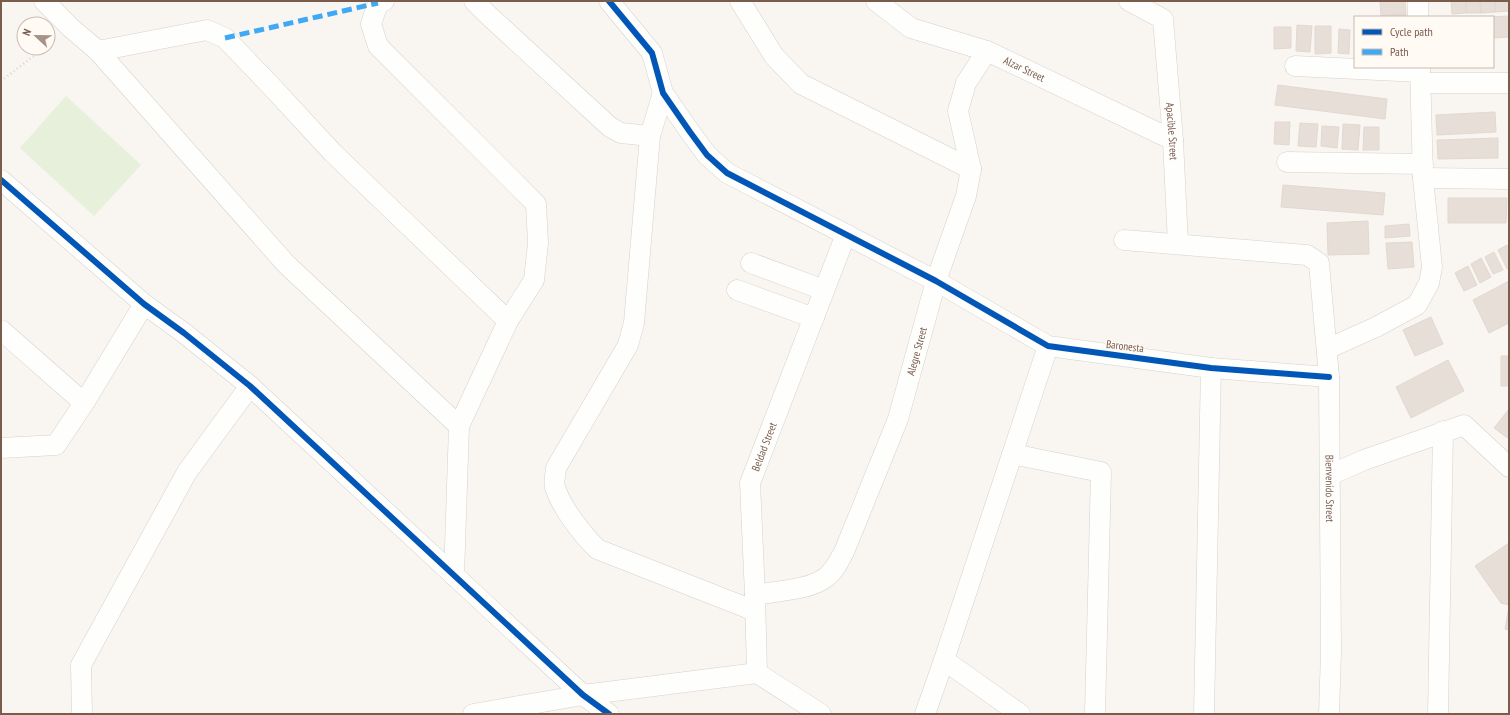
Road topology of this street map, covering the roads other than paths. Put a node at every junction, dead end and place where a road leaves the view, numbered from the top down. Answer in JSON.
{"nodes":[{"id":1,"x":44,"y":1,"type":"edge"},
{"id":2,"x":384,"y":1,"type":"edge"},
{"id":3,"x":474,"y":1,"type":"edge"},
{"id":4,"x":609,"y":1,"type":"edge"},
{"id":5,"x":740,"y":1,"type":"edge"},
{"id":6,"x":876,"y":1,"type":"edge"},
{"id":7,"x":1129,"y":1,"type":"edge"},
{"id":8,"x":1418,"y":1,"type":"edge"},
{"id":9,"x":1418,"y":16,"type":"edge"},
{"id":10,"x":987,"y":50,"type":"junction"},
{"id":11,"x":98,"y":51,"type":"junction"},
{"id":12,"x":1295,"y":66,"type":"dead end"},
{"id":13,"x":1420,"y":74,"type":"edge"},
{"id":14,"x":1509,"y":83,"type":"edge"},
{"id":15,"x":663,"y":93,"type":"junction"},
{"id":16,"x":650,"y":136,"type":"junction"},
{"id":17,"x":1173,"y":140,"type":"junction"},
{"id":18,"x":1287,"y":162,"type":"dead end"},
{"id":19,"x":971,"y":169,"type":"junction"},
{"id":20,"x":1423,"y":171,"type":"junction"},
{"id":21,"x":1509,"y":179,"type":"edge"},
{"id":22,"x":1,"y":180,"type":"edge"},
{"id":23,"x":846,"y":234,"type":"junction"},
{"id":24,"x":1124,"y":240,"type":"dead end"},
{"id":25,"x":1178,"y":244,"type":"junction"},
{"id":26,"x":751,"y":263,"type":"dead end"},
{"id":27,"x":936,"y":281,"type":"junction"},
{"id":28,"x":737,"y":290,"type":"dead end"},
{"id":29,"x":824,"y":290,"type":"junction"},
{"id":30,"x":144,"y":304,"type":"junction"},
{"id":31,"x":814,"y":318,"type":"junction"},
{"id":32,"x":508,"y":321,"type":"junction"},
{"id":33,"x":1,"y":330,"type":"edge"},
{"id":34,"x":1048,"y":346,"type":"junction"},
{"id":35,"x":1327,"y":349,"type":"junction"},
{"id":36,"x":1211,"y":368,"type":"junction"},
{"id":37,"x":1329,"y":377,"type":"junction"},
{"id":38,"x":250,"y":386,"type":"junction"},
{"id":39,"x":84,"y":403,"type":"junction"},
{"id":40,"x":458,"y":426,"type":"junction"},
{"id":41,"x":1443,"y":431,"type":"junction"},
{"id":42,"x":1,"y":448,"type":"edge"},
{"id":43,"x":1012,"y":454,"type":"junction"},
{"id":44,"x":1509,"y":467,"type":"edge"},
{"id":45,"x":1330,"y":475,"type":"junction"},
{"id":46,"x":454,"y":576,"type":"junction"},
{"id":47,"x":755,"y":602,"type":"junction"},
{"id":48,"x":944,"y":660,"type":"junction"},
{"id":49,"x":757,"y":673,"type":"junction"},
{"id":50,"x":583,"y":695,"type":"junction"},
{"id":51,"x":82,"y":714,"type":"edge"},
{"id":52,"x":473,"y":714,"type":"edge"},
{"id":53,"x":609,"y":714,"type":"edge"},
{"id":54,"x":821,"y":714,"type":"edge"},
{"id":55,"x":925,"y":714,"type":"edge"},
{"id":56,"x":1020,"y":714,"type":"edge"},
{"id":57,"x":1095,"y":714,"type":"edge"},
{"id":58,"x":1204,"y":714,"type":"edge"},
{"id":59,"x":1329,"y":714,"type":"edge"},
{"id":60,"x":1438,"y":714,"type":"edge"}],
"edges":[{"from":1,"to":11,"type":"street"},
{"from":2,"to":32,"type":"street"},
{"from":3,"to":16,"type":"street"},
{"from":4,"to":15,"type":"street"},
{"from":5,"to":19,"type":"street"},
{"from":6,"to":10,"type":"street","name":"Alzar Street"},
{"from":7,"to":17,"type":"street","name":"Apacible Street"},
{"from":8,"to":9,"type":"street"},
{"from":10,"to":17,"type":"street","name":"Alzar Street"},
{"from":10,"to":19,"type":"street","name":"Alegre Street"},
{"from":11,"to":32,"type":"street"},
{"from":11,"to":40,"type":"street"},
{"from":12,"to":13,"type":"street"},
{"from":13,"to":14,"type":"street"},
{"from":13,"to":20,"type":"street"},
{"from":15,"to":16,"type":"street"},
{"from":15,"to":23,"type":"street","name":"Baronesta"},
{"from":16,"to":47,"type":"street"},
{"from":17,"to":25,"type":"street","name":"Apacible Street"},
{"from":18,"to":20,"type":"street"},
{"from":19,"to":27,"type":"street","name":"Alegre Street"},
{"from":20,"to":21,"type":"street"},
{"from":20,"to":35,"type":"street"},
{"from":22,"to":30,"type":"street"},
{"from":23,"to":27,"type":"street","name":"Baronesta"},
{"from":23,"to":29,"type":"street","name":"Beldad Street"},
{"from":24,"to":25,"type":"street"},
{"from":25,"to":35,"type":"street","name":"Bienvenido Street"},
{"from":26,"to":29,"type":"street"},
{"from":27,"to":34,"type":"street","name":"Baronesta"},
{"from":27,"to":47,"type":"street","name":"Alegre Street"},
{"from":28,"to":31,"type":"street"},
{"from":29,"to":31,"type":"street","name":"Beldad Street"},
{"from":30,"to":38,"type":"street"},
{"from":30,"to":39,"type":"street"},
{"from":31,"to":47,"type":"street","name":"Beldad Street"},
{"from":32,"to":40,"type":"street"},
{"from":33,"to":39,"type":"street"},
{"from":34,"to":36,"type":"street","name":"Baronesta"},
{"from":34,"to":43,"type":"street"},
{"from":35,"to":37,"type":"street","name":"Bienvenido Street"},
{"from":36,"to":37,"type":"street","name":"Baronesta"},
{"from":36,"to":58,"type":"street"},
{"from":37,"to":45,"type":"street","name":"Bienvenido Street"},
{"from":38,"to":46,"type":"street"},
{"from":38,"to":51,"type":"street"},
{"from":39,"to":42,"type":"street"},
{"from":40,"to":46,"type":"street"},
{"from":41,"to":44,"type":"street"},
{"from":41,"to":45,"type":"street"},
{"from":41,"to":60,"type":"street"},
{"from":43,"to":48,"type":"street"},
{"from":43,"to":57,"type":"street"},
{"from":45,"to":59,"type":"street","name":"Bienvenido Street"},
{"from":46,"to":50,"type":"street"},
{"from":47,"to":49,"type":"street","name":"Beldad Street"},
{"from":48,"to":55,"type":"street"},
{"from":48,"to":56,"type":"street"},
{"from":49,"to":50,"type":"street"},
{"from":49,"to":54,"type":"street"},
{"from":50,"to":52,"type":"street"},
{"from":50,"to":53,"type":"street"}]}
